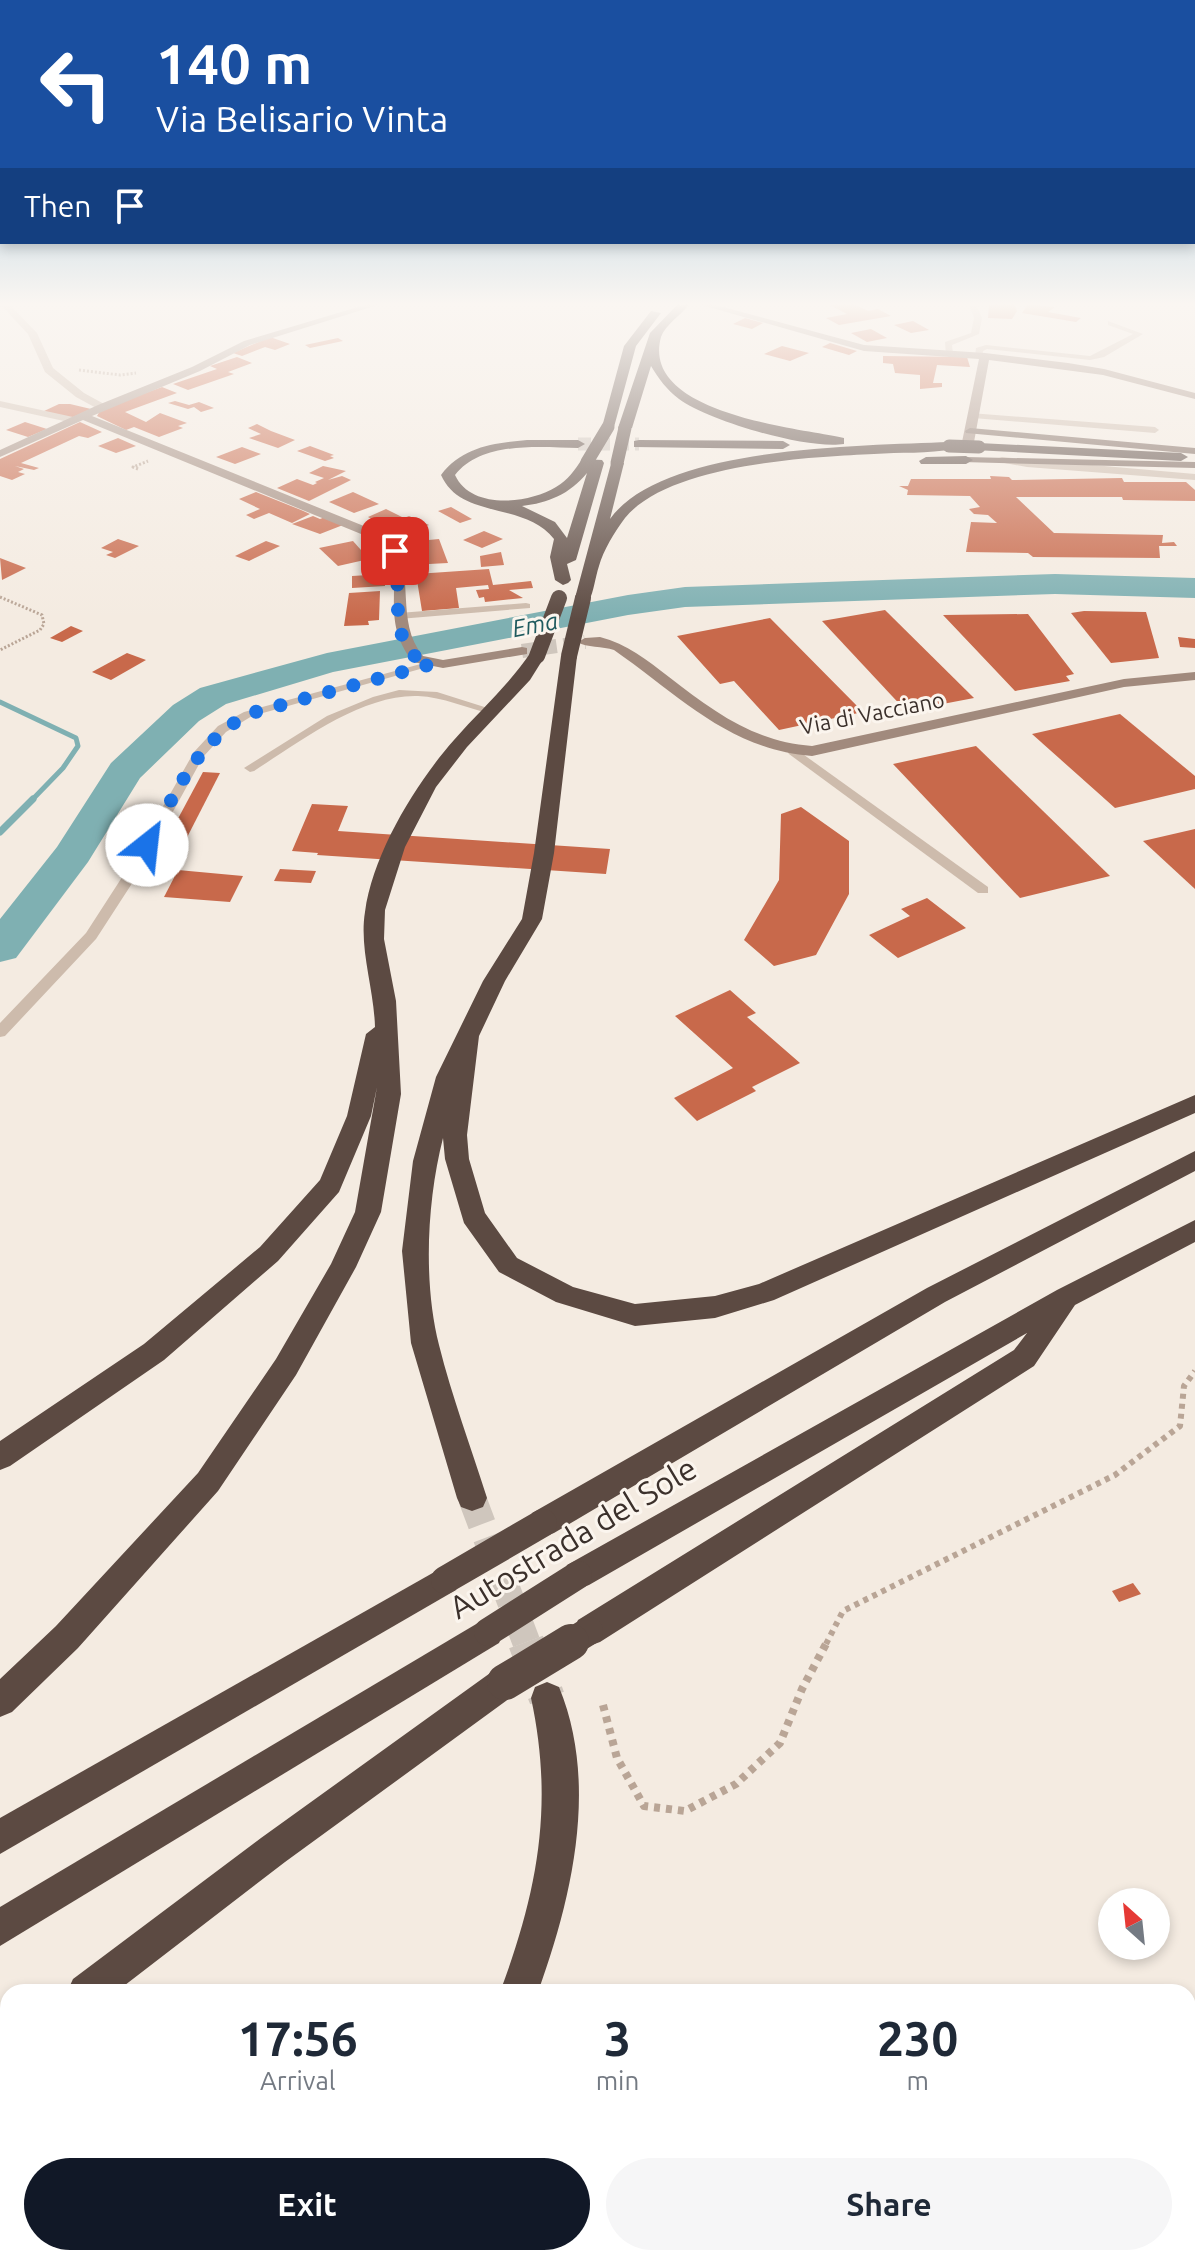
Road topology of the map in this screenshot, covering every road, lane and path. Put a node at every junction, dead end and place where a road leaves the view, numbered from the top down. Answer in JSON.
{"nodes":[{"id":1,"x":32,"y":410,"type":"edge"},
{"id":2,"x":96,"y":410,"type":"edge"},
{"id":3,"x":613,"y":410,"type":"edge"},
{"id":4,"x":631,"y":410,"type":"edge"},
{"id":5,"x":710,"y":410,"type":"edge"},
{"id":6,"x":974,"y":410,"type":"edge"},
{"id":7,"x":973,"y":415,"type":"junction"},
{"id":8,"x":78,"y":418,"type":"junction"},
{"id":9,"x":1155,"y":430,"type":"dead end"},
{"id":10,"x":578,"y":444,"type":"tunnel mouth"},
{"id":11,"x":639,"y":444,"type":"tunnel mouth"},
{"id":12,"x":910,"y":445,"type":"junction"},
{"id":13,"x":949,"y":446,"type":"junction"},
{"id":14,"x":970,"y":446,"type":"junction"},
{"id":15,"x":0,"y":454,"type":"edge"},
{"id":16,"x":804,"y":455,"type":"junction"},
{"id":17,"x":1190,"y":455,"type":"edge"},
{"id":18,"x":1002,"y":460,"type":"junction"},
{"id":19,"x":592,"y":463,"type":"junction"},
{"id":20,"x":1195,"y":465,"type":"edge"},
{"id":21,"x":1195,"y":477,"type":"edge"},
{"id":22,"x":482,"y":501,"type":"junction"},
{"id":23,"x":592,"y":562,"type":"junction"},
{"id":24,"x":563,"y":580,"type":"junction"},
{"id":25,"x":0,"y":597,"type":"edge"},
{"id":26,"x":526,"y":606,"type":"dead end"},
{"id":27,"x":399,"y":616,"type":"junction"},
{"id":28,"x":585,"y":642,"type":"tunnel mouth"},
{"id":29,"x":0,"y":650,"type":"edge"},
{"id":30,"x":530,"y":653,"type":"junction"},
{"id":31,"x":432,"y":664,"type":"junction"},
{"id":32,"x":1195,"y":676,"type":"edge"},
{"id":33,"x":491,"y":711,"type":"junction"},
{"id":34,"x":793,"y":751,"type":"junction"},
{"id":35,"x":250,"y":768,"type":"dead end"},
{"id":36,"x":983,"y":890,"type":"dead end"},
{"id":37,"x":385,"y":1001,"type":"junction"},
{"id":38,"x":0,"y":1032,"type":"edge"},
{"id":39,"x":468,"y":1037,"type":"junction"},
{"id":40,"x":1195,"y":1103,"type":"edge"},
{"id":41,"x":1195,"y":1160,"type":"edge"},
{"id":42,"x":1195,"y":1230,"type":"edge"},
{"id":43,"x":1066,"y":1297,"type":"junction"},
{"id":44,"x":1195,"y":1371,"type":"edge"},
{"id":45,"x":0,"y":1457,"type":"edge"},
{"id":46,"x":472,"y":1498,"type":"tunnel mouth"},
{"id":47,"x":547,"y":1698,"type":"tunnel mouth"},
{"id":48,"x":0,"y":1701,"type":"edge"},
{"id":49,"x":603,"y":1705,"type":"dead end"},
{"id":50,"x":0,"y":1837,"type":"edge"},
{"id":51,"x":0,"y":1928,"type":"edge"},
{"id":52,"x":97,"y":1984,"type":"edge"},
{"id":53,"x":522,"y":1984,"type":"edge"}],
"edges":[{"from":1,"to":8,"type":"lane"},
{"from":2,"to":8,"type":"street"},
{"from":3,"to":19,"type":"highway","bridge":true},
{"from":4,"to":23,"type":"highway","bridge":true},
{"from":5,"to":12,"type":"highway"},
{"from":6,"to":7,"type":"street"},
{"from":7,"to":9,"type":"lane"},
{"from":7,"to":14,"type":"street"},
{"from":8,"to":15,"type":"street"},
{"from":8,"to":27,"type":"street"},
{"from":10,"to":22,"type":"highway"},
{"from":11,"to":12,"type":"highway"},
{"from":12,"to":13,"type":"highway"},
{"from":13,"to":14,"type":"highway","bridge":true},
{"from":13,"to":16,"type":"highway"},
{"from":14,"to":16,"type":"highway"},
{"from":14,"to":17,"type":"highway"},
{"from":14,"to":18,"type":"main road"},
{"from":16,"to":23,"type":"highway"},
{"from":18,"to":20,"type":"main road"},
{"from":18,"to":21,"type":"lane"},
{"from":19,"to":22,"type":"highway"},
{"from":19,"to":24,"type":"highway"},
{"from":22,"to":24,"type":"highway"},
{"from":23,"to":39,"type":"highway","bridge":true},
{"from":24,"to":30,"type":"highway","bridge":true},
{"from":25,"to":29,"type":"path"},
{"from":26,"to":27,"type":"lane"},
{"from":27,"to":31,"type":"street"},
{"from":28,"to":34,"type":"street","name":"Via di Vacciano"},
{"from":30,"to":31,"type":"street"},
{"from":30,"to":33,"type":"highway"},
{"from":31,"to":38,"type":"lane"},
{"from":32,"to":34,"type":"street","name":"Via di Vacciano"},
{"from":33,"to":35,"type":"lane"},
{"from":33,"to":37,"type":"highway"},
{"from":34,"to":36,"type":"lane"},
{"from":37,"to":45,"type":"highway"},
{"from":37,"to":48,"type":"highway"},
{"from":39,"to":40,"type":"highway"},
{"from":39,"to":46,"type":"highway"},
{"from":41,"to":50,"type":"highway","name":"Autostrada del Sole","bridge":true},
{"from":42,"to":43,"type":"highway","name":"Autostrada del Sole"},
{"from":43,"to":51,"type":"highway","name":"Autostrada del Sole","bridge":true},
{"from":43,"to":52,"type":"highway","bridge":true},
{"from":44,"to":49,"type":"path"},
{"from":47,"to":53,"type":"highway"}]}
